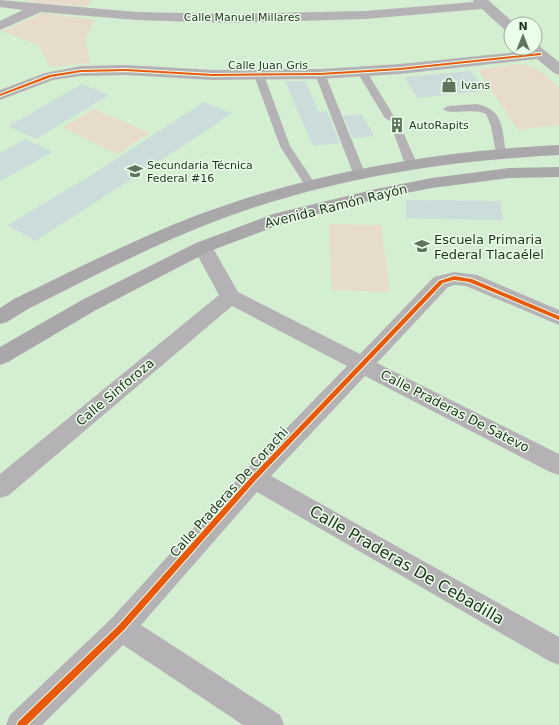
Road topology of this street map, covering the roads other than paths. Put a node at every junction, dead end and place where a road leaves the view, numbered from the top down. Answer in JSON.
{"nodes":[{"id":1,"x":483,"y":2,"type":"edge"},
{"id":2,"x":0,"y":3,"type":"edge"},
{"id":3,"x":37,"y":9,"type":"junction"},
{"id":4,"x":503,"y":21,"type":"edge"},
{"id":5,"x":0,"y":26,"type":"edge"},
{"id":6,"x":503,"y":55,"type":"edge"},
{"id":7,"x":543,"y":56,"type":"edge"},
{"id":8,"x":559,"y":70,"type":"edge"},
{"id":9,"x":362,"y":72,"type":"junction"},
{"id":10,"x":320,"y":74,"type":"junction"},
{"id":11,"x":259,"y":75,"type":"junction"},
{"id":12,"x":0,"y":95,"type":"edge"},
{"id":13,"x":448,"y":109,"type":"dead end"},
{"id":14,"x":390,"y":118,"type":"dead end"},
{"id":15,"x":399,"y":134,"type":"dead end"},
{"id":16,"x":559,"y":150,"type":"edge"},
{"id":17,"x":501,"y":153,"type":"junction"},
{"id":18,"x":411,"y":164,"type":"junction"},
{"id":19,"x":559,"y":172,"type":"edge"},
{"id":20,"x":359,"y":173,"type":"junction"},
{"id":21,"x":310,"y":185,"type":"junction"},
{"id":22,"x":203,"y":247,"type":"junction"},
{"id":23,"x":230,"y":297,"type":"junction"},
{"id":24,"x":0,"y":317,"type":"edge"},
{"id":25,"x":559,"y":318,"type":"edge"},
{"id":26,"x":0,"y":357,"type":"edge"},
{"id":27,"x":362,"y":364,"type":"junction"},
{"id":28,"x":559,"y":464,"type":"edge"},
{"id":29,"x":254,"y":478,"type":"junction"},
{"id":30,"x":0,"y":488,"type":"edge"},
{"id":31,"x":121,"y":628,"type":"junction"},
{"id":32,"x":559,"y":652,"type":"edge"},
{"id":33,"x":21,"y":725,"type":"edge"},
{"id":34,"x":269,"y":725,"type":"edge"}],
"edges":[{"from":1,"to":3,"type":"street","name":"Calle Manuel Millares"},
{"from":1,"to":4,"type":"street"},
{"from":2,"to":3,"type":"street","name":"Calle Manuel Millares"},
{"from":3,"to":5,"type":"street"},
{"from":6,"to":9,"type":"street","name":"Calle Juan Gris"},
{"from":7,"to":8,"type":"street"},
{"from":9,"to":10,"type":"street","name":"Calle Juan Gris"},
{"from":9,"to":14,"type":"lane"},
{"from":10,"to":11,"type":"street","name":"Calle Juan Gris"},
{"from":10,"to":20,"type":"lane"},
{"from":11,"to":12,"type":"street","name":"Calle Juan Gris"},
{"from":11,"to":21,"type":"lane"},
{"from":13,"to":17,"type":"lane"},
{"from":15,"to":18,"type":"lane"},
{"from":16,"to":17,"type":"main road","name":"Avenida Ramón Rayón"},
{"from":17,"to":18,"type":"main road","name":"Avenida Ramón Rayón"},
{"from":18,"to":20,"type":"main road","name":"Avenida Ramón Rayón"},
{"from":19,"to":22,"type":"main road","name":"Avenida Ramón Rayón"},
{"from":20,"to":21,"type":"main road","name":"Avenida Ramón Rayón"},
{"from":21,"to":24,"type":"main road","name":"Avenida Ramón Rayón"},
{"from":22,"to":23,"type":"street"},
{"from":22,"to":26,"type":"main road","name":"Avenida Ramón Rayón"},
{"from":23,"to":27,"type":"street","name":"Calle Praderas De Satevo"},
{"from":23,"to":30,"type":"street","name":"Calle Sinforoza"},
{"from":25,"to":27,"type":"street","name":"Calle Praderas De Corachi"},
{"from":27,"to":28,"type":"street","name":"Calle Praderas De Satevo"},
{"from":27,"to":29,"type":"street","name":"Calle Praderas De Corachi"},
{"from":29,"to":31,"type":"street","name":"Calle Praderas De Corachi"},
{"from":29,"to":32,"type":"street","name":"Calle Praderas De Cebadilla"},
{"from":31,"to":33,"type":"street","name":"Calle Praderas De Corachi"},
{"from":31,"to":34,"type":"street"}]}
